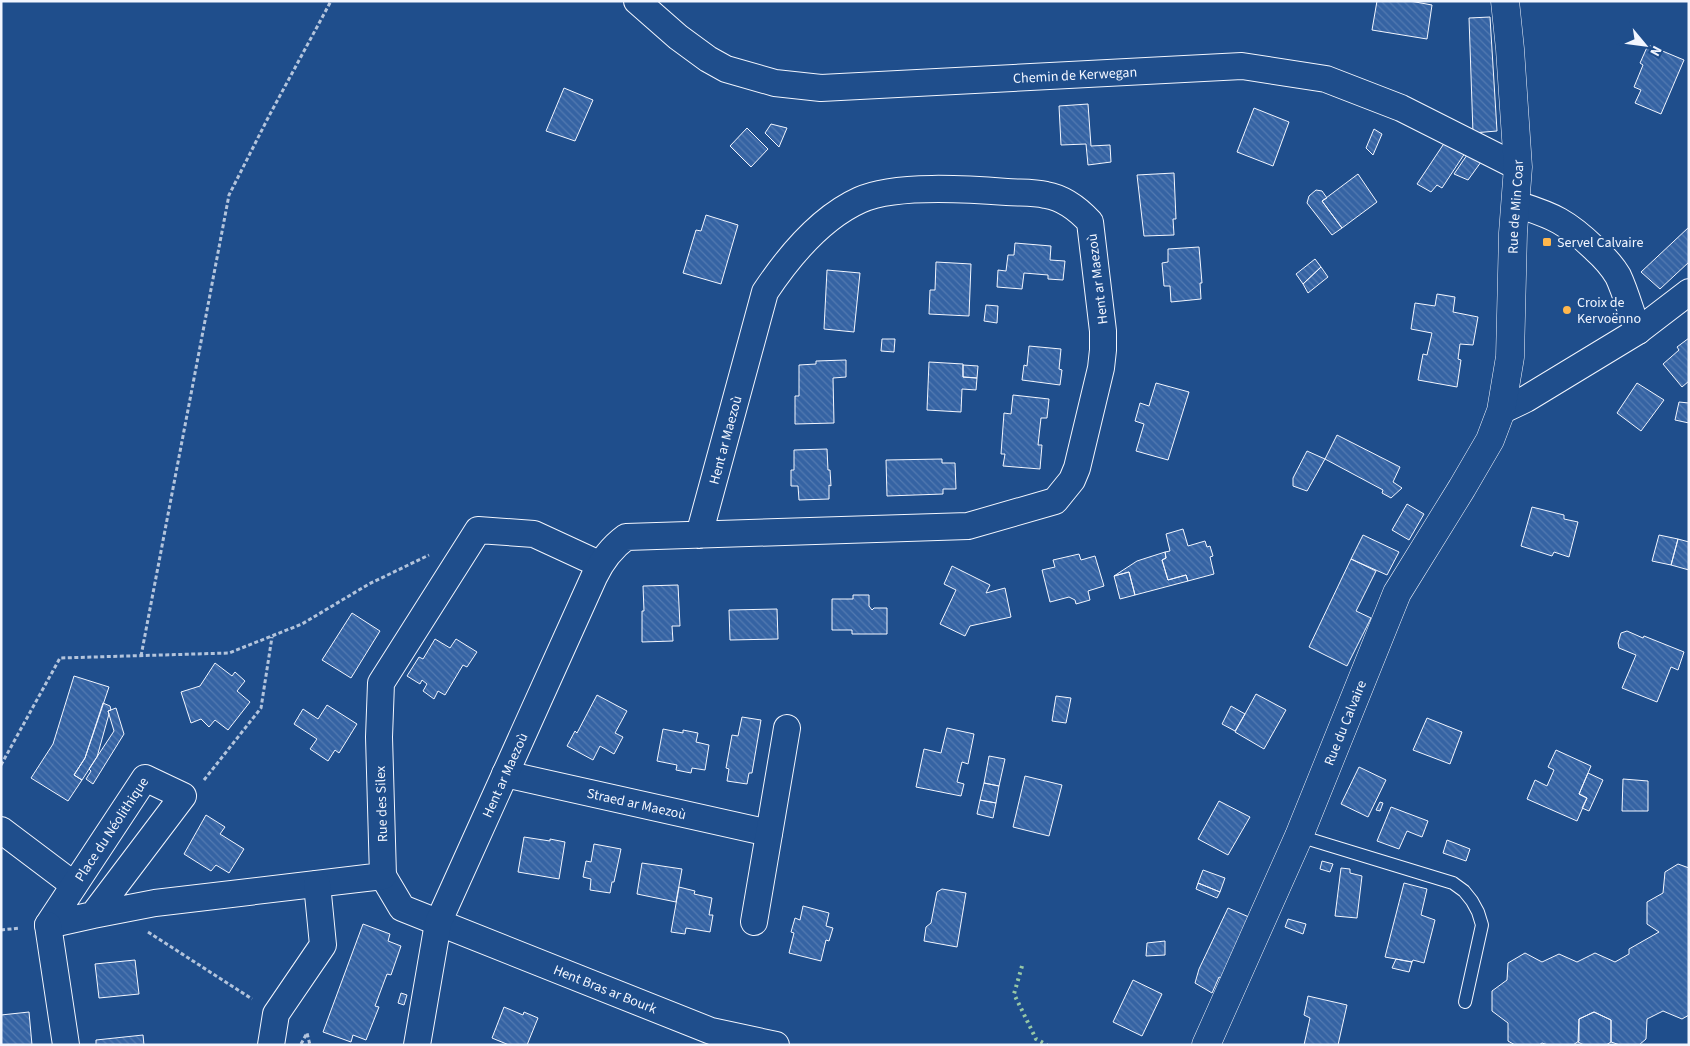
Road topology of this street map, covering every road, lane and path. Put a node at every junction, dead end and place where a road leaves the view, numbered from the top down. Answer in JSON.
{"nodes":[{"id":1,"x":331,"y":1,"type":"edge"},
{"id":2,"x":637,"y":1,"type":"edge"},
{"id":3,"x":1505,"y":1,"type":"edge"},
{"id":4,"x":1518,"y":167,"type":"junction"},
{"id":5,"x":1516,"y":204,"type":"junction"},
{"id":6,"x":1689,"y":292,"type":"edge"},
{"id":7,"x":1638,"y":331,"type":"junction"},
{"id":8,"x":1501,"y":411,"type":"junction"},
{"id":9,"x":699,"y":535,"type":"junction"},
{"id":10,"x":436,"y":551,"type":"dead end"},
{"id":11,"x":600,"y":564,"type":"junction"},
{"id":12,"x":272,"y":636,"type":"junction"},
{"id":13,"x":141,"y":656,"type":"junction"},
{"id":14,"x":787,"y":728,"type":"dead end"},
{"id":15,"x":1,"y":765,"type":"edge"},
{"id":16,"x":505,"y":774,"type":"junction"},
{"id":17,"x":183,"y":796,"type":"junction"},
{"id":18,"x":1,"y":830,"type":"edge"},
{"id":19,"x":769,"y":832,"type":"junction"},
{"id":20,"x":1299,"y":836,"type":"junction"},
{"id":21,"x":383,"y":876,"type":"junction"},
{"id":22,"x":317,"y":884,"type":"junction"},
{"id":23,"x":74,"y":885,"type":"junction"},
{"id":24,"x":103,"y":913,"type":"junction"},
{"id":25,"x":754,"y":922,"type":"dead end"},
{"id":26,"x":438,"y":923,"type":"junction"},
{"id":27,"x":48,"y":925,"type":"junction"},
{"id":28,"x":1465,"y":1002,"type":"dead end"},
{"id":29,"x":276,"y":1014,"type":"junction"},
{"id":30,"x":66,"y":1045,"type":"edge"},
{"id":31,"x":271,"y":1045,"type":"edge"},
{"id":32,"x":300,"y":1045,"type":"edge"},
{"id":33,"x":310,"y":1045,"type":"edge"},
{"id":34,"x":417,"y":1045,"type":"edge"},
{"id":35,"x":776,"y":1045,"type":"edge"},
{"id":36,"x":1206,"y":1045,"type":"edge"}],
"edges":[{"from":1,"to":13,"type":"path"},
{"from":2,"to":4,"type":"street","name":"Chemin de Kerwegan"},
{"from":3,"to":4,"type":"street","name":"Rue de Min Coar"},
{"from":4,"to":5,"type":"street","name":"Rue de Min Coar"},
{"from":5,"to":7,"type":"street"},
{"from":5,"to":8,"type":"street","name":"Rue de Min Coar"},
{"from":6,"to":7,"type":"street"},
{"from":7,"to":8,"type":"street"},
{"from":8,"to":20,"type":"street","name":"Rue du Calvaire"},
{"from":9,"to":9,"type":"street","name":"Hent ar Maezoù"},
{"from":9,"to":11,"type":"street","name":"Hent ar Maezoù"},
{"from":10,"to":12,"type":"path"},
{"from":11,"to":16,"type":"street","name":"Hent ar Maezoù"},
{"from":11,"to":21,"type":"street","name":"Rue des Silex"},
{"from":12,"to":13,"type":"path"},
{"from":12,"to":17,"type":"path"},
{"from":13,"to":15,"type":"path"},
{"from":14,"to":19,"type":"street"},
{"from":16,"to":19,"type":"street","name":"Straed ar Maezoù"},
{"from":16,"to":26,"type":"street","name":"Hent ar Maezoù"},
{"from":17,"to":23,"type":"street","name":"Place du Néolithique"},
{"from":17,"to":24,"type":"street"},
{"from":18,"to":23,"type":"street"},
{"from":19,"to":25,"type":"street"},
{"from":20,"to":28,"type":"lane"},
{"from":20,"to":36,"type":"street","name":"Rue du Calvaire"},
{"from":21,"to":22,"type":"street"},
{"from":21,"to":26,"type":"street","name":"Hent Bras ar Bourk"},
{"from":22,"to":24,"type":"street"},
{"from":22,"to":29,"type":"street"},
{"from":23,"to":27,"type":"street","name":"Place du Néolithique"},
{"from":24,"to":27,"type":"street"},
{"from":24,"to":29,"type":"path"},
{"from":26,"to":34,"type":"street","name":"Hent ar Maezoù"},
{"from":26,"to":35,"type":"street","name":"Hent Bras ar Bourk"},
{"from":27,"to":30,"type":"street"},
{"from":29,"to":31,"type":"street"},
{"from":32,"to":33,"type":"path"}]}
